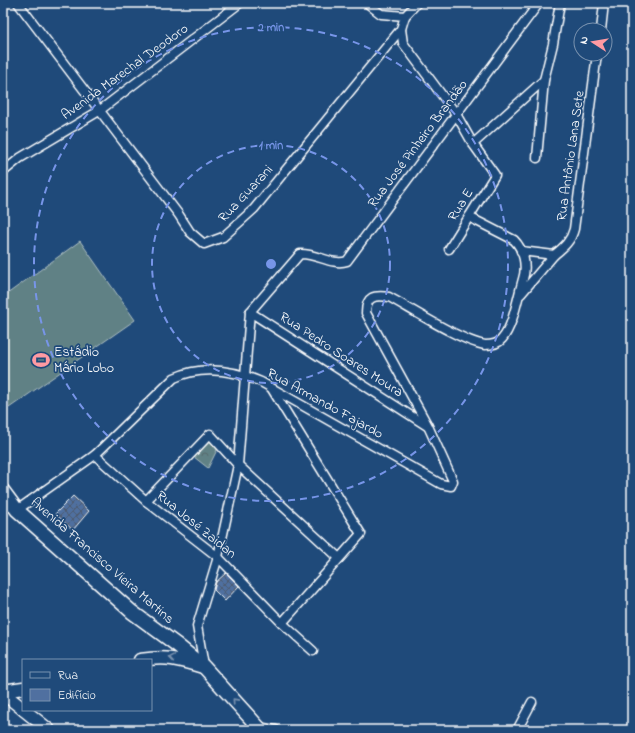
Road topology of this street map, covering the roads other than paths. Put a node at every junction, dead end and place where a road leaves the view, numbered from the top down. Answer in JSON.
{"nodes":[{"id":1,"x":18,"y":3,"type":"edge"},
{"id":2,"x":240,"y":3,"type":"edge"},
{"id":3,"x":367,"y":3,"type":"edge"},
{"id":4,"x":417,"y":3,"type":"edge"},
{"id":5,"x":539,"y":3,"type":"edge"},
{"id":6,"x":560,"y":3,"type":"edge"},
{"id":7,"x":604,"y":3,"type":"edge"},
{"id":8,"x":405,"y":16,"type":"junction"},
{"id":9,"x":602,"y":22,"type":"edge"},
{"id":10,"x":401,"y":29,"type":"junction"},
{"id":11,"x":597,"y":62,"type":"edge"},
{"id":12,"x":544,"y":80,"type":"junction"},
{"id":13,"x":99,"y":111,"type":"junction"},
{"id":14,"x":456,"y":114,"type":"junction"},
{"id":15,"x":473,"y":144,"type":"junction"},
{"id":16,"x":537,"y":158,"type":"dead end"},
{"id":17,"x":3,"y":172,"type":"edge"},
{"id":18,"x":469,"y":217,"type":"junction"},
{"id":19,"x":449,"y":249,"type":"dead end"},
{"id":20,"x":521,"y":250,"type":"junction"},
{"id":21,"x":554,"y":254,"type":"junction"},
{"id":22,"x":518,"y":298,"type":"junction"},
{"id":23,"x":250,"y":312,"type":"junction"},
{"id":24,"x":246,"y":376,"type":"junction"},
{"id":25,"x":271,"y":388,"type":"junction"},
{"id":26,"x":428,"y":426,"type":"junction"},
{"id":27,"x":95,"y":455,"type":"junction"},
{"id":28,"x":238,"y":465,"type":"junction"},
{"id":29,"x":3,"y":491,"type":"edge"},
{"id":30,"x":146,"y":501,"type":"junction"},
{"id":31,"x":17,"y":510,"type":"junction"},
{"id":32,"x":218,"y":557,"type":"junction"},
{"id":33,"x":339,"y":558,"type":"junction"},
{"id":34,"x":282,"y":623,"type":"junction"},
{"id":35,"x":314,"y":651,"type":"dead end"},
{"id":36,"x":147,"y":659,"type":"edge"},
{"id":37,"x":204,"y":667,"type":"junction"},
{"id":38,"x":22,"y":688,"type":"edge"},
{"id":39,"x":3,"y":692,"type":"edge"},
{"id":40,"x":532,"y":702,"type":"dead end"},
{"id":41,"x":22,"y":708,"type":"edge"},
{"id":42,"x":25,"y":711,"type":"edge"},
{"id":43,"x":42,"y":711,"type":"edge"},
{"id":44,"x":45,"y":727,"type":"edge"},
{"id":45,"x":260,"y":728,"type":"edge"},
{"id":46,"x":276,"y":730,"type":"edge"},
{"id":47,"x":517,"y":730,"type":"edge"}],
"edges":[{"from":1,"to":13,"type":"street"},
{"from":2,"to":13,"type":"street","name":"Avenida Marechal Deodoro"},
{"from":3,"to":8,"type":"street"},
{"from":4,"to":8,"type":"street"},
{"from":5,"to":14,"type":"street","name":"Rua José Pinheiro Brandão"},
{"from":6,"to":12,"type":"street"},
{"from":7,"to":9,"type":"street"},
{"from":8,"to":10,"type":"street"},
{"from":10,"to":13,"type":"street","name":"Rua Guarani"},
{"from":10,"to":14,"type":"street"},
{"from":11,"to":21,"type":"street","name":"Rua Antônio Lana Sete"},
{"from":12,"to":15,"type":"street"},
{"from":12,"to":16,"type":"street"},
{"from":13,"to":17,"type":"street","name":"Avenida Marechal Deodoro"},
{"from":14,"to":15,"type":"street"},
{"from":14,"to":23,"type":"street","name":"Rua José Pinheiro Brandão"},
{"from":15,"to":18,"type":"street","name":"Rua E"},
{"from":18,"to":19,"type":"street","name":"Rua E"},
{"from":18,"to":20,"type":"street"},
{"from":20,"to":21,"type":"street"},
{"from":20,"to":22,"type":"street"},
{"from":21,"to":22,"type":"street","name":"Rua Antônio Lana Sete"},
{"from":22,"to":26,"type":"street","name":"Rua Armando Fajardo"},
{"from":23,"to":24,"type":"street"},
{"from":23,"to":26,"type":"street","name":"Rua Pedro Soares Moura"},
{"from":24,"to":25,"type":"street","name":"Rua Armando Fajardo"},
{"from":24,"to":27,"type":"street","name":"Rua Armando Fajardo"},
{"from":24,"to":28,"type":"street"},
{"from":25,"to":26,"type":"street","name":"Rua Armando Fajardo"},
{"from":25,"to":33,"type":"street"},
{"from":27,"to":30,"type":"street","name":"Rua José Zaidan"},
{"from":27,"to":31,"type":"street","name":"Rua Armando Fajardo"},
{"from":28,"to":30,"type":"street"},
{"from":28,"to":32,"type":"street"},
{"from":28,"to":33,"type":"street"},
{"from":29,"to":31,"type":"main road","name":"Avenida Francisco Vieira Martins"},
{"from":30,"to":32,"type":"street","name":"Rua José Zaidan"},
{"from":31,"to":37,"type":"main road","name":"Avenida Francisco Vieira Martins"},
{"from":32,"to":34,"type":"street","name":"Rua José Zaidan"},
{"from":32,"to":37,"type":"street"},
{"from":33,"to":34,"type":"street"},
{"from":34,"to":35,"type":"street","name":"Rua José Zaidan"},
{"from":37,"to":36,"type":"main road","one_way":true},
{"from":45,"to":37,"type":"main road","name":"Avenida Francisco Vieira Martins","one_way":true},
{"from":38,"to":39,"type":"main road"},
{"from":39,"to":41,"type":"main road"},
{"from":40,"to":47,"type":"street"},
{"from":42,"to":44,"type":"main road"},
{"from":43,"to":44,"type":"main road"},
{"from":45,"to":46,"type":"street"}]}
